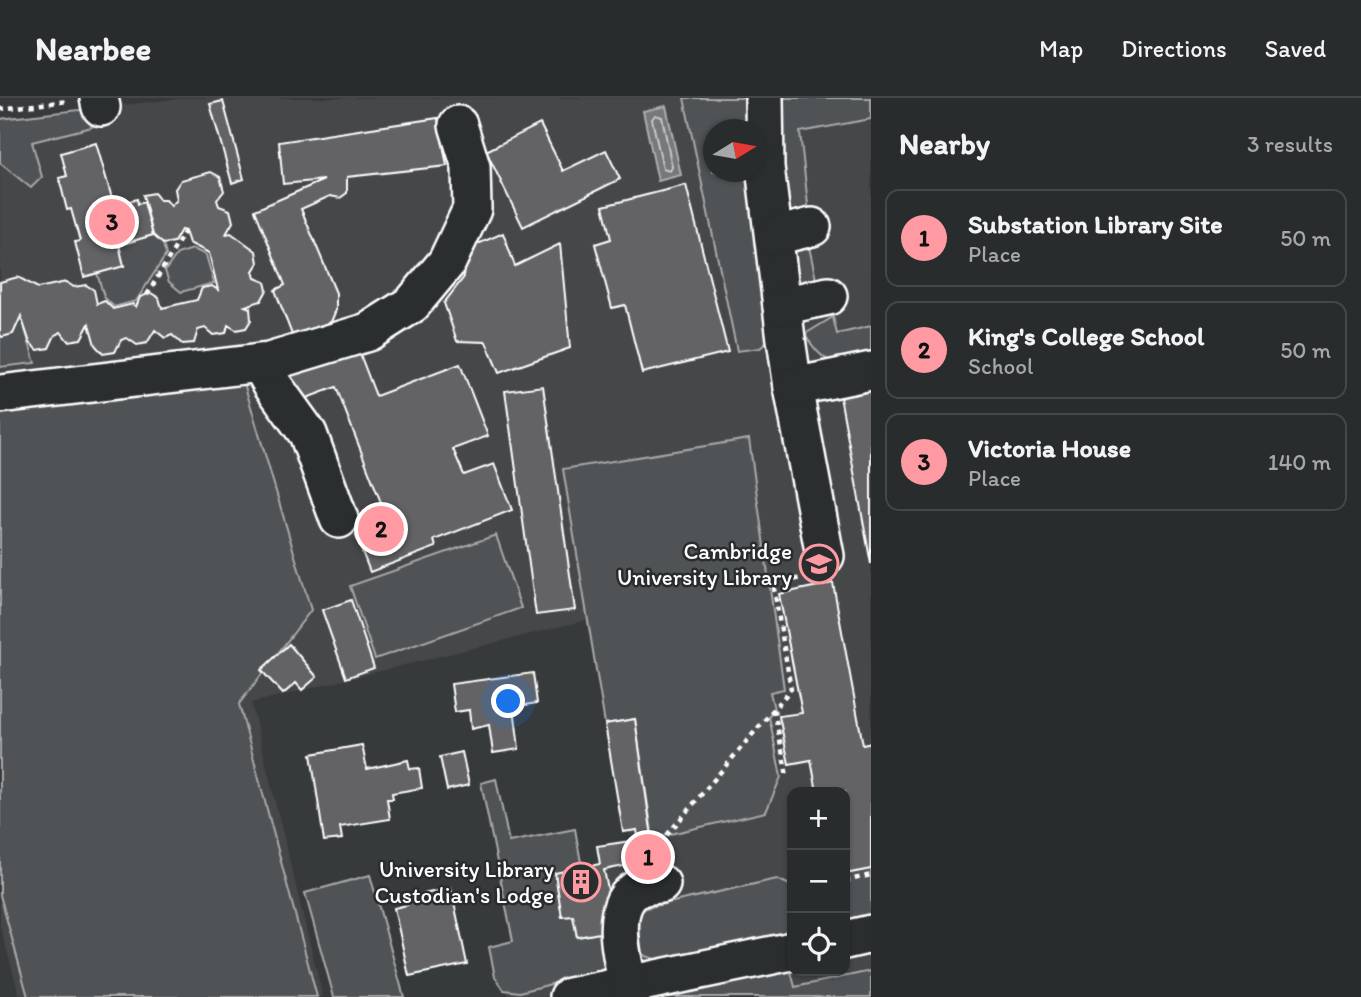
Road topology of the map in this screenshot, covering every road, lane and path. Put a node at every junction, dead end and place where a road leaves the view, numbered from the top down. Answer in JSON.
{"nodes":[{"id":1,"x":764,"y":98,"type":"edge"},
{"id":2,"x":94,"y":102,"type":"edge"},
{"id":3,"x":0,"y":108,"type":"edge"},
{"id":4,"x":458,"y":125,"type":"dead end"},
{"id":5,"x":812,"y":227,"type":"dead end"},
{"id":6,"x":185,"y":231,"type":"dead end"},
{"id":7,"x":774,"y":236,"type":"junction"},
{"id":8,"x":147,"y":295,"type":"dead end"},
{"id":9,"x":828,"y":296,"type":"dead end"},
{"id":10,"x":782,"y":306,"type":"junction"},
{"id":11,"x":260,"y":363,"type":"junction"},
{"id":12,"x":871,"y":371,"type":"edge"},
{"id":13,"x":793,"y":387,"type":"junction"},
{"id":14,"x":0,"y":394,"type":"edge"},
{"id":15,"x":339,"y":519,"type":"dead end"},
{"id":16,"x":825,"y":556,"type":"dead end"},
{"id":17,"x":774,"y":709,"type":"dead end"},
{"id":18,"x":787,"y":776,"type":"dead end"},
{"id":19,"x":871,"y":875,"type":"edge"},
{"id":20,"x":850,"y":880,"type":"edge"},
{"id":21,"x":661,"y":884,"type":"dead end"},
{"id":22,"x":871,"y":934,"type":"edge"},
{"id":23,"x":850,"y":939,"type":"edge"},
{"id":24,"x":787,"y":952,"type":"edge"},
{"id":25,"x":630,"y":990,"type":"edge"},
{"id":26,"x":569,"y":997,"type":"edge"}],
"edges":[{"from":1,"to":7,"type":"lane"},
{"from":2,"to":3,"type":"path"},
{"from":4,"to":11,"type":"lane"},
{"from":5,"to":7,"type":"lane"},
{"from":6,"to":8,"type":"path"},
{"from":7,"to":10,"type":"lane"},
{"from":9,"to":10,"type":"lane"},
{"from":10,"to":13,"type":"lane"},
{"from":11,"to":14,"type":"lane"},
{"from":11,"to":15,"type":"lane"},
{"from":12,"to":13,"type":"lane"},
{"from":13,"to":16,"type":"lane"},
{"from":17,"to":18,"type":"path"},
{"from":19,"to":20,"type":"path"},
{"from":21,"to":25,"type":"lane"},
{"from":22,"to":23,"type":"lane"},
{"from":24,"to":25,"type":"lane"},
{"from":25,"to":26,"type":"lane"}]}
